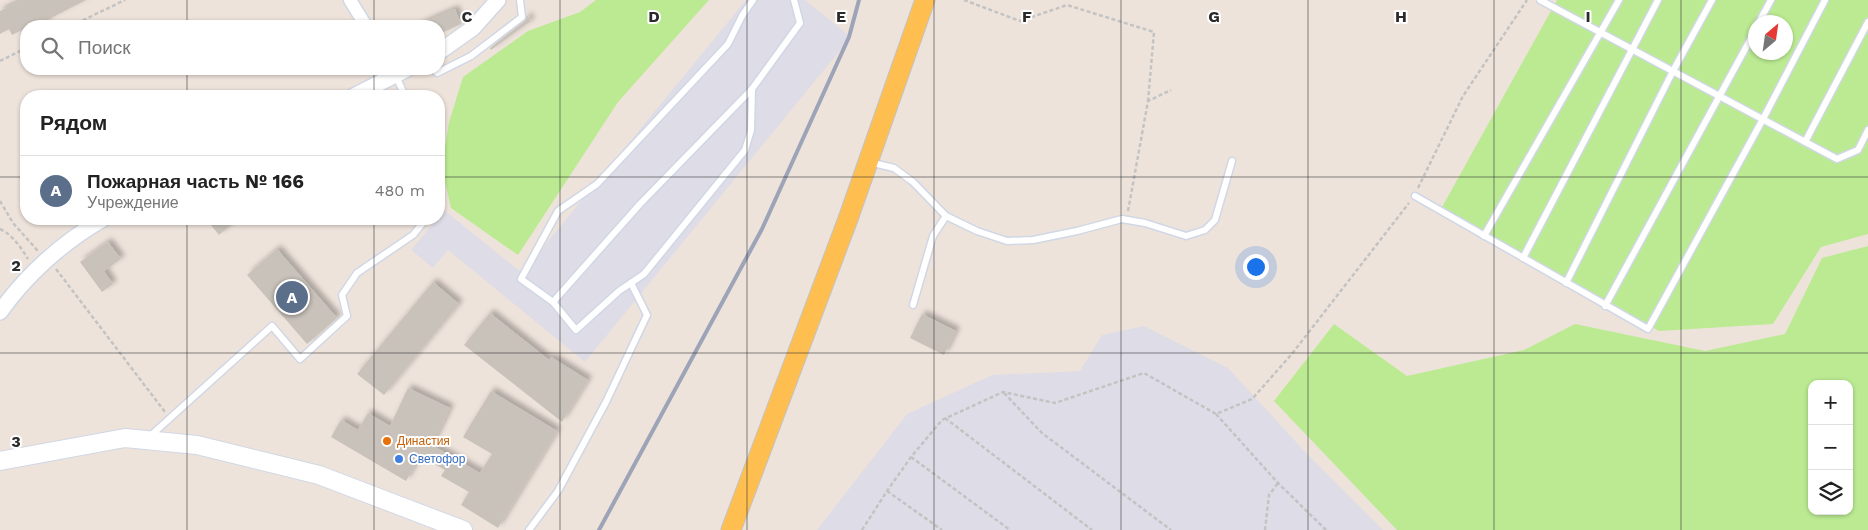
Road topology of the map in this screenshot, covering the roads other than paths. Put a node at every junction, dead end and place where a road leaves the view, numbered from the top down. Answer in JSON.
{"nodes":[{"id":1,"x":350,"y":0,"type":"edge"},
{"id":2,"x":498,"y":0,"type":"edge"},
{"id":3,"x":520,"y":0,"type":"edge"},
{"id":4,"x":753,"y":0,"type":"edge"},
{"id":5,"x":794,"y":0,"type":"edge"},
{"id":6,"x":925,"y":0,"type":"edge"},
{"id":7,"x":1540,"y":0,"type":"edge"},
{"id":8,"x":1619,"y":0,"type":"edge"},
{"id":9,"x":1658,"y":0,"type":"edge"},
{"id":10,"x":1712,"y":0,"type":"edge"},
{"id":11,"x":1771,"y":0,"type":"edge"},
{"id":12,"x":1825,"y":0,"type":"edge"},
{"id":13,"x":1763,"y":15,"type":"edge"},
{"id":14,"x":362,"y":20,"type":"edge"},
{"id":15,"x":1868,"y":22,"type":"edge"},
{"id":16,"x":1600,"y":33,"type":"junction"},
{"id":17,"x":1748,"y":43,"type":"edge"},
{"id":18,"x":445,"y":48,"type":"edge"},
{"id":19,"x":1632,"y":50,"type":"junction"},
{"id":20,"x":445,"y":69,"type":"edge"},
{"id":21,"x":1673,"y":71,"type":"junction"},
{"id":22,"x":391,"y":75,"type":"edge"},
{"id":23,"x":399,"y":75,"type":"edge"},
{"id":24,"x":752,"y":89,"type":"junction"},
{"id":25,"x":365,"y":90,"type":"edge"},
{"id":26,"x":403,"y":90,"type":"edge"},
{"id":27,"x":1720,"y":96,"type":"junction"},
{"id":28,"x":1763,"y":119,"type":"junction"},
{"id":29,"x":1868,"y":130,"type":"edge"},
{"id":30,"x":1805,"y":142,"type":"junction"},
{"id":31,"x":868,"y":161,"type":"junction"},
{"id":32,"x":1232,"y":161,"type":"dead end"},
{"id":33,"x":1415,"y":196,"type":"road end"},
{"id":34,"x":946,"y":216,"type":"junction"},
{"id":35,"x":94,"y":225,"type":"edge"},
{"id":36,"x":421,"y":225,"type":"edge"},
{"id":37,"x":1484,"y":236,"type":"junction"},
{"id":38,"x":1523,"y":258,"type":"junction"},
{"id":39,"x":631,"y":283,"type":"junction"},
{"id":40,"x":1566,"y":283,"type":"junction"},
{"id":41,"x":554,"y":302,"type":"junction"},
{"id":42,"x":913,"y":305,"type":"dead end"},
{"id":43,"x":1605,"y":306,"type":"junction"},
{"id":44,"x":0,"y":312,"type":"edge"},
{"id":45,"x":145,"y":440,"type":"junction"},
{"id":46,"x":0,"y":461,"type":"edge"},
{"id":47,"x":463,"y":530,"type":"edge"},
{"id":48,"x":529,"y":530,"type":"edge"},
{"id":49,"x":730,"y":530,"type":"edge"}],
"edges":[{"from":1,"to":14,"type":"street"},
{"from":2,"to":18,"type":"street"},
{"from":3,"to":20,"type":"lane"},
{"from":4,"to":41,"type":"lane"},
{"from":5,"to":24,"type":"lane"},
{"from":6,"to":31,"type":"main road"},
{"from":7,"to":16,"type":"lane"},
{"from":8,"to":16,"type":"lane"},
{"from":9,"to":19,"type":"lane"},
{"from":10,"to":21,"type":"lane"},
{"from":11,"to":13,"type":"lane"},
{"from":12,"to":28,"type":"lane"},
{"from":15,"to":30,"type":"lane"},
{"from":16,"to":19,"type":"lane"},
{"from":16,"to":37,"type":"lane"},
{"from":17,"to":27,"type":"lane"},
{"from":19,"to":21,"type":"lane"},
{"from":19,"to":38,"type":"lane"},
{"from":21,"to":27,"type":"lane"},
{"from":21,"to":40,"type":"lane"},
{"from":22,"to":25,"type":"street"},
{"from":23,"to":26,"type":"lane"},
{"from":24,"to":39,"type":"lane"},
{"from":24,"to":41,"type":"lane"},
{"from":27,"to":28,"type":"lane"},
{"from":27,"to":43,"type":"lane"},
{"from":28,"to":30,"type":"lane"},
{"from":28,"to":43,"type":"lane"},
{"from":29,"to":30,"type":"lane"},
{"from":31,"to":34,"type":"lane"},
{"from":31,"to":49,"type":"main road"},
{"from":32,"to":34,"type":"lane"},
{"from":33,"to":37,"type":"lane"},
{"from":34,"to":42,"type":"lane"},
{"from":35,"to":44,"type":"street"},
{"from":36,"to":45,"type":"lane"},
{"from":37,"to":38,"type":"lane"},
{"from":38,"to":40,"type":"lane"},
{"from":39,"to":41,"type":"lane"},
{"from":39,"to":48,"type":"lane"},
{"from":40,"to":43,"type":"lane"},
{"from":45,"to":46,"type":"main road"},
{"from":45,"to":47,"type":"main road"}]}
